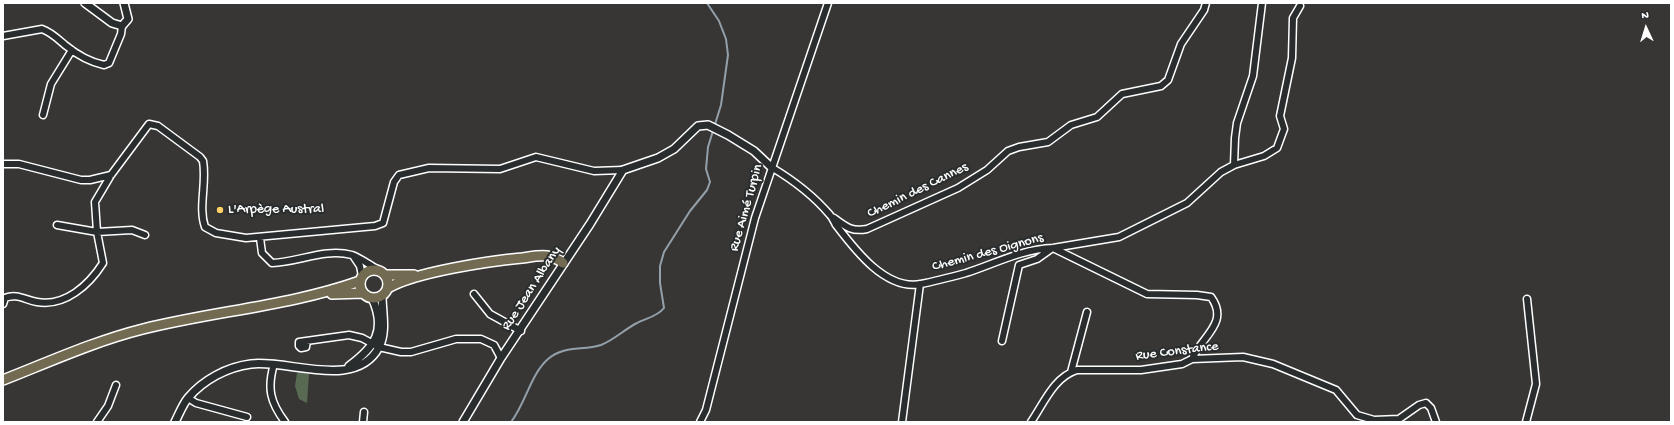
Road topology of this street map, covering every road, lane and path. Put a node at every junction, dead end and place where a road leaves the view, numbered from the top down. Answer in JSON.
{"nodes":[{"id":1,"x":85,"y":3,"type":"edge"},
{"id":2,"x":124,"y":3,"type":"edge"},
{"id":3,"x":828,"y":3,"type":"edge"},
{"id":4,"x":1206,"y":3,"type":"edge"},
{"id":5,"x":1262,"y":3,"type":"edge"},
{"id":6,"x":1300,"y":6,"type":"dead end"},
{"id":7,"x":122,"y":26,"type":"junction"},
{"id":8,"x":3,"y":36,"type":"edge"},
{"id":9,"x":72,"y":50,"type":"junction"},
{"id":10,"x":43,"y":115,"type":"dead end"},
{"id":11,"x":3,"y":164,"type":"edge"},
{"id":12,"x":1234,"y":165,"type":"junction"},
{"id":13,"x":771,"y":167,"type":"junction"},
{"id":14,"x":623,"y":170,"type":"junction"},
{"id":15,"x":111,"y":174,"type":"junction"},
{"id":16,"x":831,"y":216,"type":"junction"},
{"id":17,"x":57,"y":225,"type":"dead end"},
{"id":18,"x":97,"y":232,"type":"junction"},
{"id":19,"x":145,"y":235,"type":"dead end"},
{"id":20,"x":260,"y":238,"type":"junction"},
{"id":21,"x":1053,"y":248,"type":"junction"},
{"id":22,"x":353,"y":256,"type":"junction"},
{"id":23,"x":563,"y":263,"type":"junction"},
{"id":24,"x":376,"y":269,"type":"junction"},
{"id":25,"x":430,"y":274,"type":"junction"},
{"id":26,"x":386,"y":275,"type":"junction"},
{"id":27,"x":361,"y":278,"type":"junction"},
{"id":28,"x":920,"y":284,"type":"junction"},
{"id":29,"x":388,"y":288,"type":"junction"},
{"id":30,"x":363,"y":293,"type":"junction"},
{"id":31,"x":474,"y":294,"type":"dead end"},
{"id":32,"x":316,"y":295,"type":"junction"},
{"id":33,"x":382,"y":296,"type":"junction"},
{"id":34,"x":372,"y":298,"type":"junction"},
{"id":35,"x":1527,"y":299,"type":"dead end"},
{"id":36,"x":3,"y":304,"type":"edge"},
{"id":37,"x":1087,"y":312,"type":"dead end"},
{"id":38,"x":521,"y":331,"type":"junction"},
{"id":39,"x":307,"y":341,"type":"dead end"},
{"id":40,"x":1002,"y":341,"type":"dead end"},
{"id":41,"x":376,"y":346,"type":"junction"},
{"id":42,"x":501,"y":358,"type":"junction"},
{"id":43,"x":1192,"y":359,"type":"junction"},
{"id":44,"x":274,"y":364,"type":"junction"},
{"id":45,"x":1070,"y":372,"type":"junction"},
{"id":46,"x":3,"y":380,"type":"edge"},
{"id":47,"x":116,"y":385,"type":"dead end"},
{"id":48,"x":188,"y":398,"type":"junction"},
{"id":49,"x":364,"y":412,"type":"dead end"},
{"id":50,"x":247,"y":417,"type":"dead end"},
{"id":51,"x":97,"y":422,"type":"edge"},
{"id":52,"x":175,"y":422,"type":"edge"},
{"id":53,"x":285,"y":422,"type":"edge"},
{"id":54,"x":363,"y":422,"type":"edge"},
{"id":55,"x":462,"y":422,"type":"edge"},
{"id":56,"x":700,"y":422,"type":"edge"},
{"id":57,"x":902,"y":422,"type":"edge"},
{"id":58,"x":1032,"y":422,"type":"edge"},
{"id":59,"x":1436,"y":422,"type":"edge"},
{"id":60,"x":1526,"y":422,"type":"edge"}],
"edges":[{"from":1,"to":7,"type":"street"},
{"from":2,"to":7,"type":"street"},
{"from":3,"to":13,"type":"street","name":"Rue Aimé Turpin"},
{"from":4,"to":16,"type":"street","name":"Chemin des Cannes"},
{"from":5,"to":12,"type":"street"},
{"from":6,"to":12,"type":"street","name":"Chemin des Oignons"},
{"from":7,"to":9,"type":"street"},
{"from":8,"to":9,"type":"street"},
{"from":9,"to":10,"type":"street"},
{"from":11,"to":15,"type":"street"},
{"from":12,"to":21,"type":"street","name":"Chemin des Oignons"},
{"from":13,"to":14,"type":"street"},
{"from":13,"to":16,"type":"street","name":"Chemin des Oignons"},
{"from":13,"to":56,"type":"street","name":"Rue Aimé Turpin"},
{"from":14,"to":20,"type":"street"},
{"from":14,"to":23,"type":"street","name":"Rue Jean Albany"},
{"from":15,"to":18,"type":"street"},
{"from":15,"to":20,"type":"street"},
{"from":16,"to":28,"type":"street","name":"Chemin des Oignons"},
{"from":17,"to":18,"type":"street"},
{"from":18,"to":19,"type":"street"},
{"from":18,"to":36,"type":"street"},
{"from":20,"to":22,"type":"street"},
{"from":21,"to":28,"type":"street","name":"Chemin des Oignons"},
{"from":21,"to":40,"type":"street"},
{"from":21,"to":43,"type":"street"},
{"from":22,"to":24,"type":"street"},
{"from":22,"to":27,"type":"street"},
{"from":23,"to":25,"type":"main road"},
{"from":23,"to":38,"type":"street","name":"Rue Jean Albany"},
{"from":24,"to":26,"type":"main road"},
{"from":24,"to":27,"type":"main road"},
{"from":25,"to":26,"type":"main road"},
{"from":25,"to":29,"type":"main road"},
{"from":26,"to":29,"type":"main road"},
{"from":27,"to":30,"type":"main road"},
{"from":27,"to":32,"type":"main road"},
{"from":28,"to":57,"type":"street"},
{"from":29,"to":33,"type":"main road"},
{"from":30,"to":32,"type":"main road"},
{"from":30,"to":34,"type":"main road"},
{"from":31,"to":38,"type":"street"},
{"from":32,"to":46,"type":"main road"},
{"from":33,"to":34,"type":"main road"},
{"from":33,"to":41,"type":"street"},
{"from":34,"to":41,"type":"street"},
{"from":35,"to":60,"type":"street"},
{"from":37,"to":45,"type":"street"},
{"from":38,"to":42,"type":"street","name":"Rue Jean Albany"},
{"from":39,"to":41,"type":"street"},
{"from":41,"to":42,"type":"street"},
{"from":41,"to":44,"type":"street"},
{"from":42,"to":55,"type":"street","name":"Rue Jean Albany"},
{"from":43,"to":45,"type":"street","name":"Rue Constance"},
{"from":43,"to":59,"type":"street","name":"Rue Constance"},
{"from":44,"to":48,"type":"street"},
{"from":44,"to":53,"type":"street"},
{"from":45,"to":58,"type":"street"},
{"from":47,"to":51,"type":"street"},
{"from":48,"to":50,"type":"street"},
{"from":48,"to":52,"type":"street"},
{"from":49,"to":54,"type":"street"}]}
